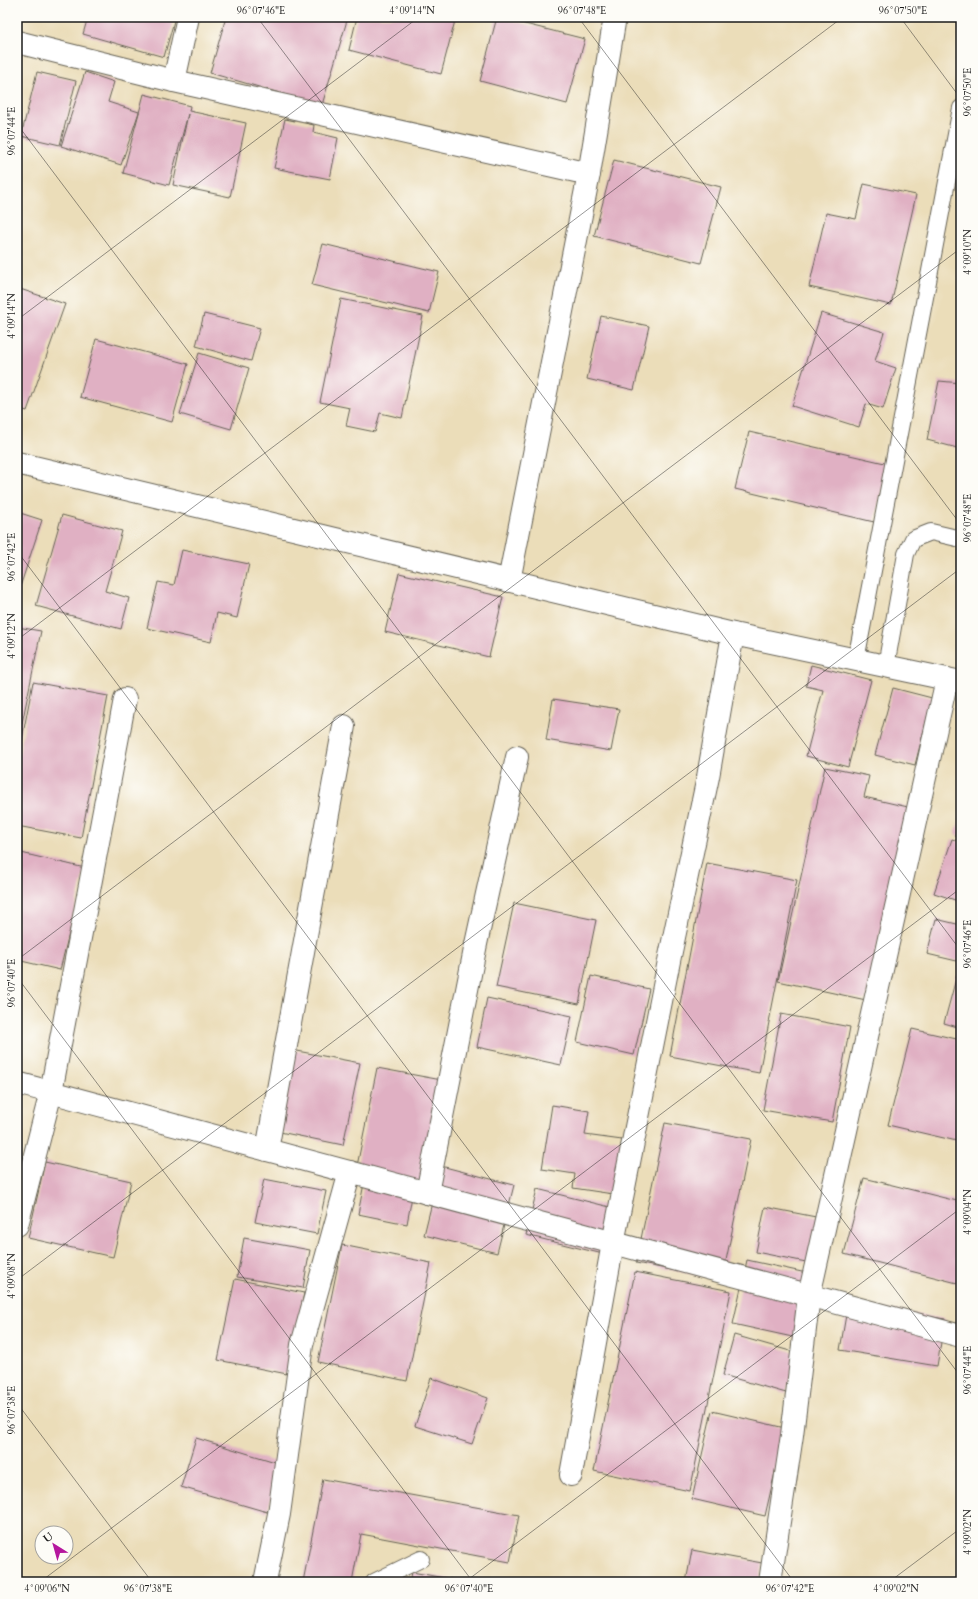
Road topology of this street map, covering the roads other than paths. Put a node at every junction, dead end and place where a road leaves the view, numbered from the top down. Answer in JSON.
{"nodes":[{"id":1,"x":188,"y":17,"type":"edge"},
{"id":2,"x":615,"y":17,"type":"edge"},
{"id":3,"x":17,"y":42,"type":"edge"},
{"id":4,"x":174,"y":81,"type":"junction"},
{"id":5,"x":961,"y":108,"type":"edge"},
{"id":6,"x":589,"y":174,"type":"junction"},
{"id":7,"x":17,"y":463,"type":"edge"},
{"id":8,"x":961,"y":539,"type":"edge"},
{"id":9,"x":509,"y":581,"type":"junction"},
{"id":10,"x":733,"y":634,"type":"junction"},
{"id":11,"x":856,"y":660,"type":"junction"},
{"id":12,"x":886,"y":666,"type":"junction"},
{"id":13,"x":954,"y":680,"type":"edge"},
{"id":14,"x":125,"y":699,"type":"dead end"},
{"id":15,"x":344,"y":726,"type":"dead end"},
{"id":16,"x":517,"y":757,"type":"dead end"},
{"id":17,"x":17,"y":1083,"type":"edge"},
{"id":18,"x":51,"y":1092,"type":"junction"},
{"id":19,"x":267,"y":1150,"type":"junction"},
{"id":20,"x":350,"y":1172,"type":"junction"},
{"id":21,"x":427,"y":1193,"type":"junction"},
{"id":22,"x":17,"y":1225,"type":"edge"},
{"id":23,"x":613,"y":1243,"type":"junction"},
{"id":24,"x":809,"y":1296,"type":"junction"},
{"id":25,"x":961,"y":1336,"type":"edge"},
{"id":26,"x":571,"y":1475,"type":"dead end"},
{"id":27,"x":421,"y":1559,"type":"dead end"},
{"id":28,"x":265,"y":1582,"type":"edge"},
{"id":29,"x":374,"y":1582,"type":"edge"},
{"id":30,"x":770,"y":1582,"type":"edge"}],
"edges":[{"from":1,"to":4,"type":"street"},
{"from":2,"to":6,"type":"street"},
{"from":3,"to":4,"type":"street"},
{"from":4,"to":6,"type":"street"},
{"from":5,"to":11,"type":"lane"},
{"from":6,"to":9,"type":"street"},
{"from":7,"to":9,"type":"street"},
{"from":8,"to":12,"type":"lane"},
{"from":9,"to":10,"type":"street"},
{"from":10,"to":11,"type":"street"},
{"from":10,"to":23,"type":"street"},
{"from":11,"to":12,"type":"street"},
{"from":12,"to":13,"type":"street"},
{"from":13,"to":24,"type":"street"},
{"from":14,"to":18,"type":"street"},
{"from":15,"to":19,"type":"street"},
{"from":16,"to":21,"type":"street"},
{"from":17,"to":18,"type":"street"},
{"from":18,"to":19,"type":"street"},
{"from":18,"to":22,"type":"street"},
{"from":19,"to":20,"type":"street"},
{"from":20,"to":21,"type":"street"},
{"from":20,"to":28,"type":"street"},
{"from":21,"to":23,"type":"street"},
{"from":23,"to":24,"type":"street"},
{"from":23,"to":26,"type":"street"},
{"from":24,"to":25,"type":"street"},
{"from":24,"to":30,"type":"street"},
{"from":27,"to":29,"type":"lane"}]}
